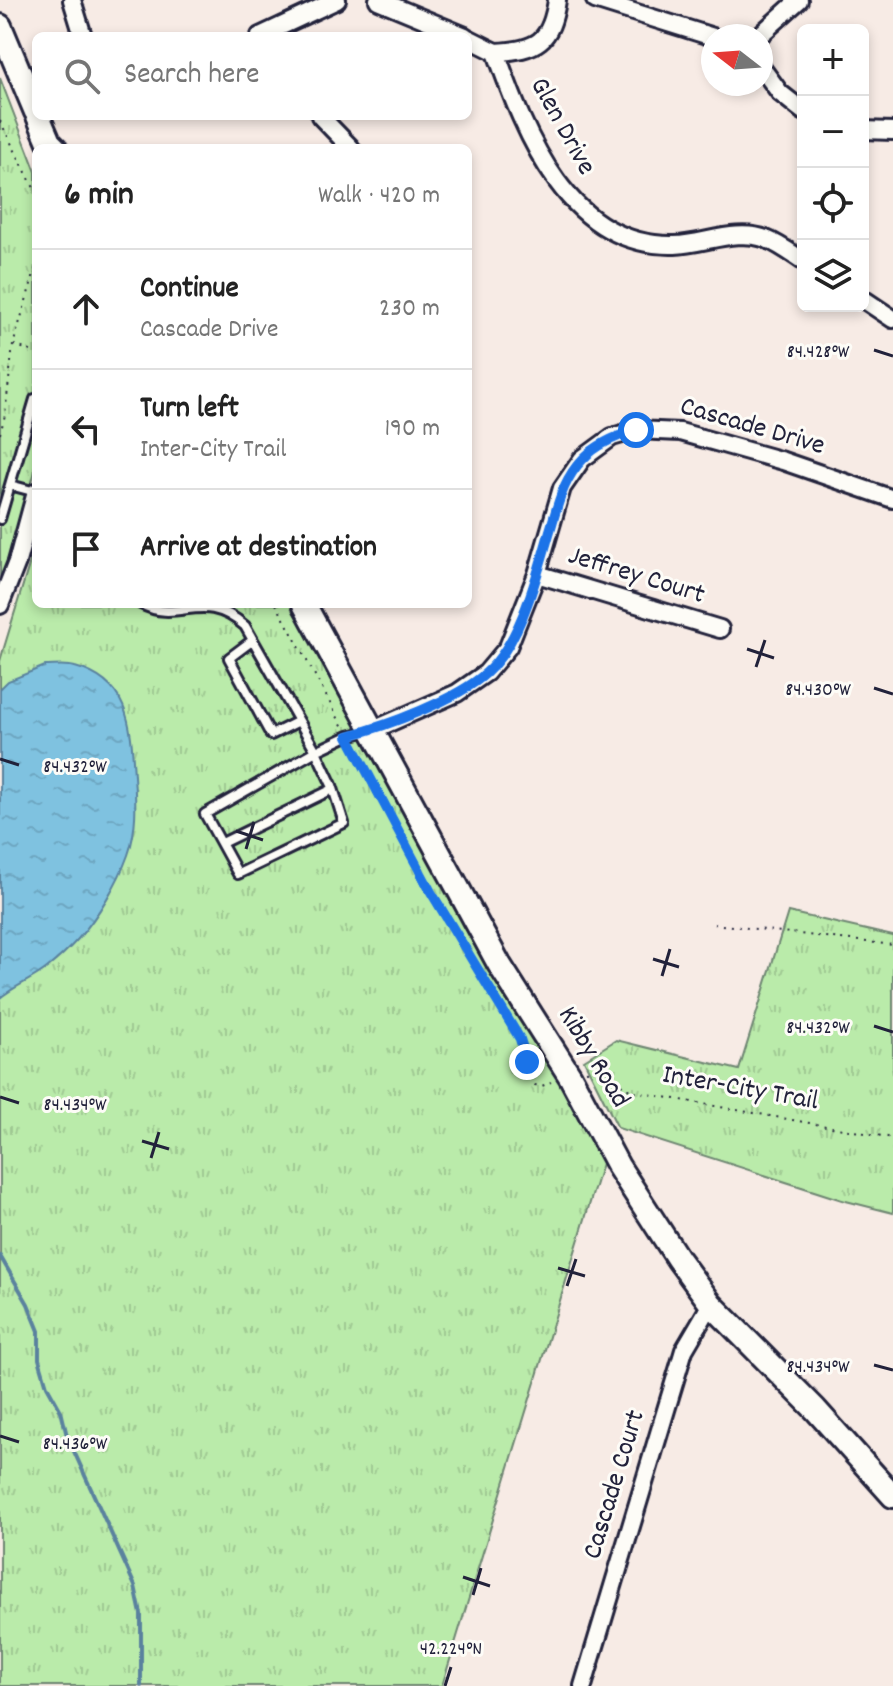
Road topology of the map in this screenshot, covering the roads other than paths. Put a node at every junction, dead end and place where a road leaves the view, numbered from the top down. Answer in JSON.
{"nodes":[{"id":1,"x":72,"y":0,"type":"edge"},
{"id":2,"x":337,"y":0,"type":"edge"},
{"id":3,"x":378,"y":0,"type":"edge"},
{"id":4,"x":557,"y":0,"type":"edge"},
{"id":5,"x":595,"y":0,"type":"edge"},
{"id":6,"x":799,"y":0,"type":"edge"},
{"id":7,"x":772,"y":24,"type":"edge"},
{"id":8,"x":0,"y":26,"type":"edge"},
{"id":9,"x":82,"y":32,"type":"edge"},
{"id":10,"x":273,"y":32,"type":"edge"},
{"id":11,"x":454,"y":32,"type":"edge"},
{"id":12,"x":701,"y":33,"type":"edge"},
{"id":13,"x":472,"y":40,"type":"edge"},
{"id":14,"x":496,"y":52,"type":"junction"},
{"id":15,"x":773,"y":83,"type":"edge"},
{"id":16,"x":32,"y":96,"type":"edge"},
{"id":17,"x":797,"y":106,"type":"edge"},
{"id":18,"x":41,"y":120,"type":"edge"},
{"id":19,"x":324,"y":120,"type":"edge"},
{"id":20,"x":869,"y":130,"type":"edge"},
{"id":21,"x":893,"y":131,"type":"edge"},
{"id":22,"x":50,"y":144,"type":"edge"},
{"id":23,"x":347,"y":144,"type":"edge"},
{"id":24,"x":797,"y":257,"type":"edge"},
{"id":25,"x":869,"y":303,"type":"edge"},
{"id":26,"x":893,"y":319,"type":"edge"},
{"id":27,"x":32,"y":409,"type":"edge"},
{"id":28,"x":10,"y":485,"type":"junction"},
{"id":29,"x":32,"y":491,"type":"edge"},
{"id":30,"x":893,"y":499,"type":"edge"},
{"id":31,"x":32,"y":507,"type":"edge"},
{"id":32,"x":0,"y":519,"type":"edge"},
{"id":33,"x":537,"y":574,"type":"junction"},
{"id":34,"x":0,"y":605,"type":"edge"},
{"id":35,"x":149,"y":608,"type":"edge"},
{"id":36,"x":186,"y":608,"type":"edge"},
{"id":37,"x":214,"y":608,"type":"edge"},
{"id":38,"x":306,"y":608,"type":"edge"},
{"id":39,"x":720,"y":629,"type":"dead end"},
{"id":40,"x":253,"y":640,"type":"junction"},
{"id":41,"x":299,"y":721,"type":"junction"},
{"id":42,"x":373,"y":730,"type":"junction"},
{"id":43,"x":316,"y":751,"type":"junction"},
{"id":44,"x":333,"y":789,"type":"junction"},
{"id":45,"x":222,"y":843,"type":"junction"},
{"id":46,"x":711,"y":1304,"type":"junction"},
{"id":47,"x":893,"y":1496,"type":"edge"},
{"id":48,"x":583,"y":1686,"type":"edge"}],
"edges":[{"from":1,"to":9,"type":"street"},
{"from":2,"to":10,"type":"street"},
{"from":3,"to":11,"type":"street"},
{"from":4,"to":14,"type":"street"},
{"from":5,"to":12,"type":"street"},
{"from":6,"to":7,"type":"street"},
{"from":8,"to":16,"type":"main road"},
{"from":13,"to":14,"type":"street"},
{"from":14,"to":24,"type":"street","name":"Glen Drive"},
{"from":15,"to":17,"type":"street"},
{"from":18,"to":22,"type":"main road"},
{"from":19,"to":23,"type":"street"},
{"from":20,"to":21,"type":"street"},
{"from":25,"to":26,"type":"street"},
{"from":27,"to":28,"type":"lane"},
{"from":28,"to":29,"type":"lane"},
{"from":28,"to":32,"type":"lane"},
{"from":30,"to":33,"type":"street","name":"Cascade Drive"},
{"from":31,"to":34,"type":"street"},
{"from":33,"to":39,"type":"street","name":"Jeffrey Court"},
{"from":33,"to":42,"type":"street","name":"Cascade Drive"},
{"from":35,"to":36,"type":"lane"},
{"from":37,"to":40,"type":"lane"},
{"from":38,"to":42,"type":"main road","name":"Kibby Road"},
{"from":40,"to":41,"type":"lane"},
{"from":40,"to":41,"type":"lane"},
{"from":41,"to":43,"type":"lane"},
{"from":42,"to":43,"type":"lane"},
{"from":42,"to":46,"type":"main road","name":"Kibby Road"},
{"from":43,"to":44,"type":"lane"},
{"from":43,"to":45,"type":"lane"},
{"from":44,"to":45,"type":"lane"},
{"from":44,"to":45,"type":"lane"},
{"from":46,"to":47,"type":"main road","name":"Kibby Road"},
{"from":46,"to":48,"type":"street","name":"Cascade Court"}]}
